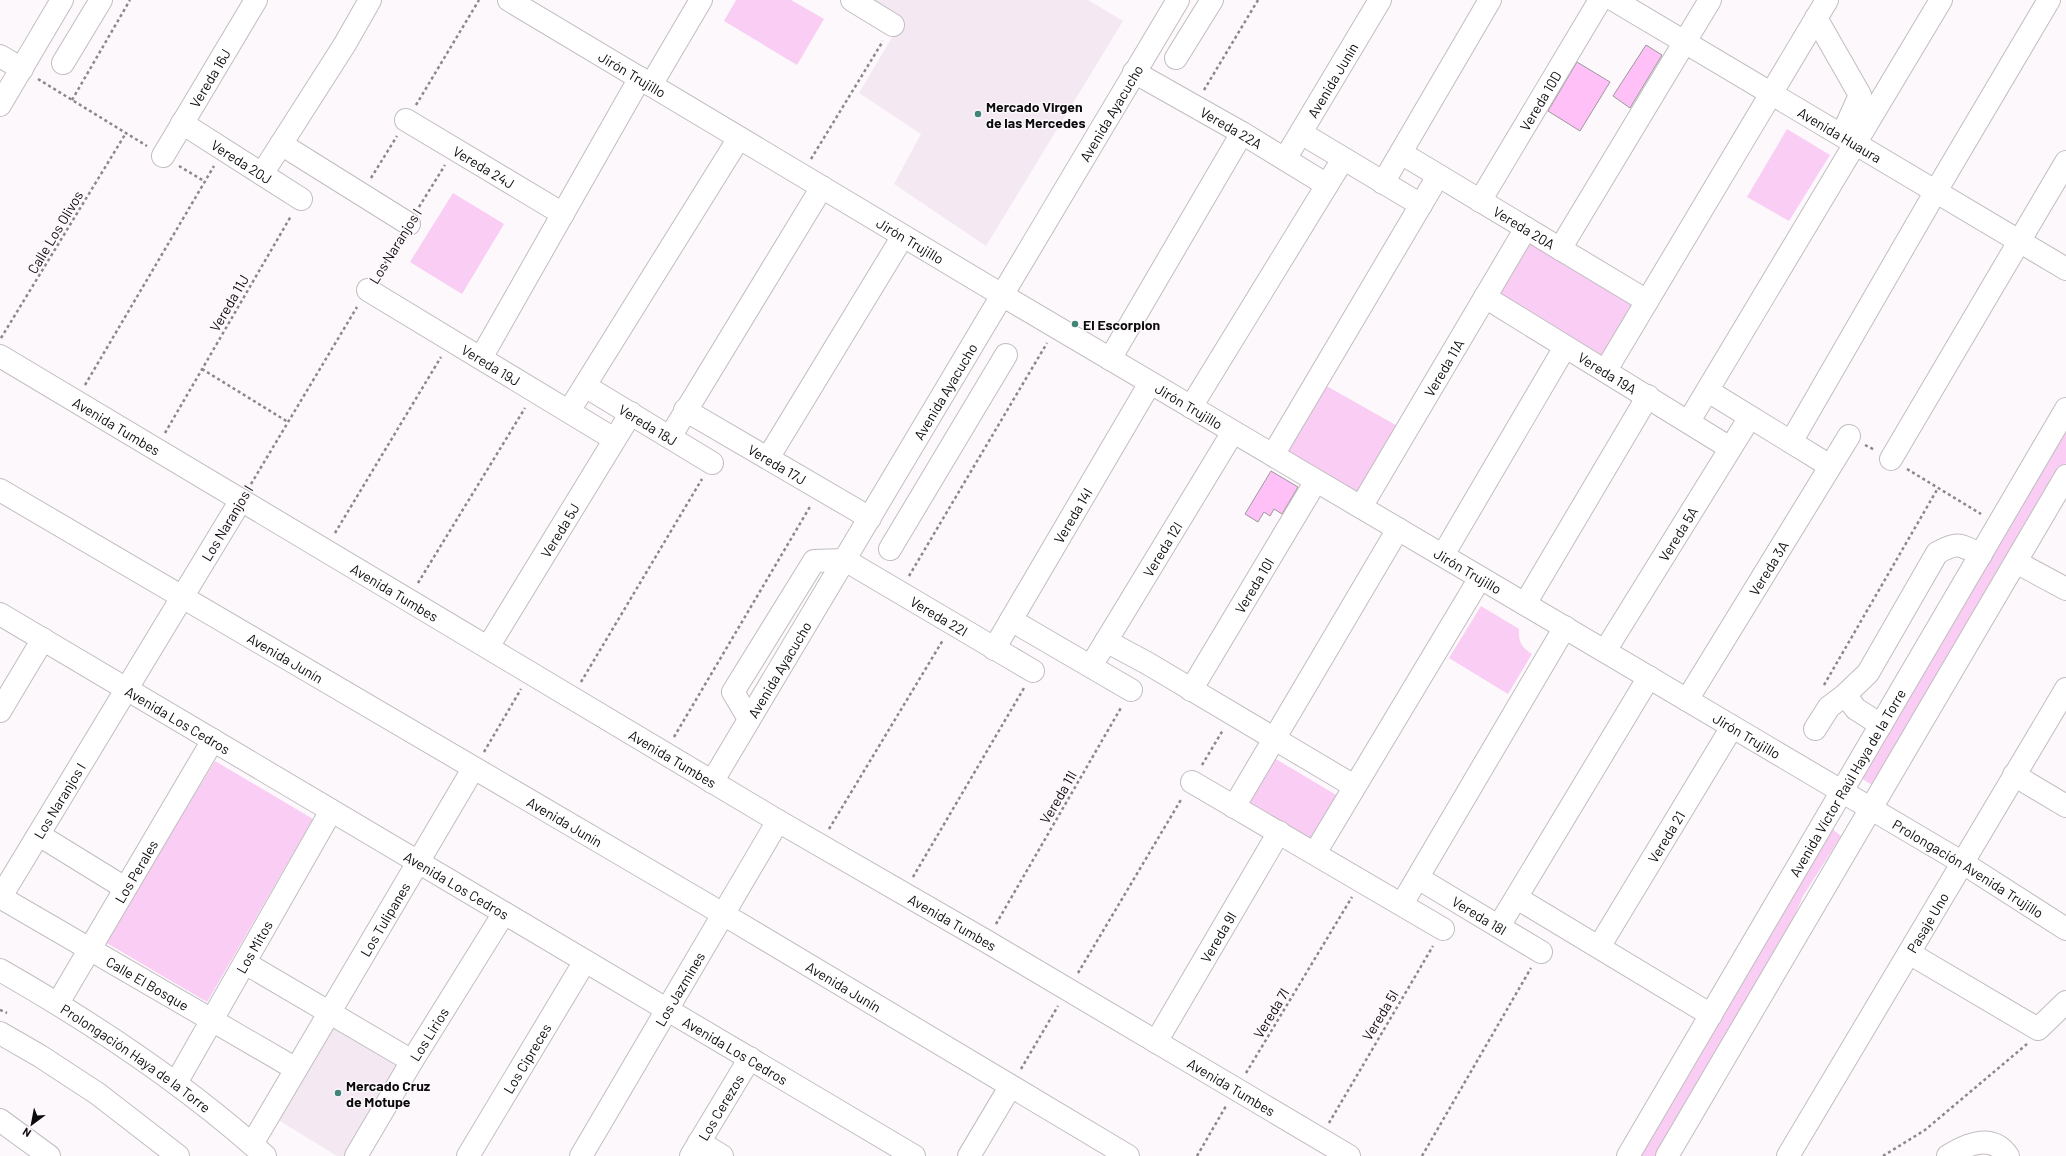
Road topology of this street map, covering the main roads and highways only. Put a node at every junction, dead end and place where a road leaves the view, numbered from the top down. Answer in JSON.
{"nodes":[{"id":1,"x":101,"y":0,"type":"edge"},
{"id":2,"x":256,"y":0,"type":"edge"},
{"id":3,"x":370,"y":0,"type":"edge"},
{"id":4,"x":509,"y":0,"type":"edge"},
{"id":5,"x":701,"y":0,"type":"edge"},
{"id":6,"x":852,"y":0,"type":"edge"},
{"id":7,"x":1178,"y":0,"type":"edge"},
{"id":8,"x":1212,"y":0,"type":"edge"},
{"id":9,"x":1380,"y":0,"type":"edge"},
{"id":10,"x":1490,"y":0,"type":"edge"},
{"id":11,"x":1600,"y":0,"type":"edge"},
{"id":12,"x":1614,"y":0,"type":"edge"},
{"id":13,"x":1710,"y":0,"type":"edge"},
{"id":14,"x":1941,"y":0,"type":"edge"},
{"id":15,"x":2049,"y":0,"type":"edge"},
{"id":16,"x":61,"y":2,"type":"edge"},
{"id":17,"x":1822,"y":9,"type":"edge"},
{"id":18,"x":89,"y":20,"type":"junction"},
{"id":19,"x":1165,"y":22,"type":"junction"},
{"id":20,"x":893,"y":25,"type":"road end"},
{"id":21,"x":1197,"y":25,"type":"junction"},
{"id":22,"x":1684,"y":42,"type":"junction"},
{"id":23,"x":0,"y":56,"type":"edge"},
{"id":24,"x":1176,"y":58,"type":"dead end"},
{"id":25,"x":63,"y":63,"type":"dead end"},
{"id":26,"x":22,"y":69,"type":"junction"},
{"id":27,"x":1134,"y":72,"type":"junction"},
{"id":28,"x":646,"y":82,"type":"junction"},
{"id":29,"x":1771,"y":93,"type":"junction"},
{"id":30,"x":0,"y":105,"type":"edge"},
{"id":31,"x":406,"y":120,"type":"road end"},
{"id":32,"x":182,"y":123,"type":"junction"},
{"id":33,"x":1242,"y":133,"type":"junction"},
{"id":34,"x":1301,"y":133,"type":"junction"},
{"id":35,"x":739,"y":138,"type":"junction"},
{"id":36,"x":1848,"y":139,"type":"junction"},
{"id":37,"x":281,"y":144,"type":"junction"},
{"id":38,"x":1401,"y":153,"type":"junction"},
{"id":39,"x":164,"y":156,"type":"road end"},
{"id":40,"x":1285,"y":159,"type":"junction"},
{"id":41,"x":1343,"y":159,"type":"junction"},
{"id":42,"x":2066,"y":162,"type":"edge"},
{"id":43,"x":262,"y":174,"type":"junction"},
{"id":44,"x":1438,"y":176,"type":"junction"},
{"id":45,"x":1383,"y":183,"type":"junction"},
{"id":46,"x":1327,"y":185,"type":"junction"},
{"id":47,"x":822,"y":187,"type":"junction"},
{"id":48,"x":1936,"y":191,"type":"junction"},
{"id":49,"x":302,"y":199,"type":"road end"},
{"id":50,"x":1480,"y":200,"type":"junction"},
{"id":51,"x":1421,"y":205,"type":"junction"},
{"id":52,"x":562,"y":214,"type":"junction"},
{"id":53,"x":409,"y":224,"type":"road end"},
{"id":54,"x":1526,"y":228,"type":"junction"},
{"id":55,"x":903,"y":236,"type":"junction"},
{"id":56,"x":2019,"y":241,"type":"junction"},
{"id":57,"x":1560,"y":249,"type":"junction"},
{"id":58,"x":2066,"y":269,"type":"edge"},
{"id":59,"x":368,"y":290,"type":"road end"},
{"id":60,"x":1002,"y":295,"type":"junction"},
{"id":61,"x":1485,"y":297,"type":"junction"},
{"id":62,"x":1647,"y":301,"type":"junction"},
{"id":63,"x":1565,"y":347,"type":"junction"},
{"id":64,"x":1006,"y":355,"type":"dead end"},
{"id":65,"x":0,"y":356,"type":"edge"},
{"id":66,"x":965,"y":357,"type":"junction"},
{"id":67,"x":481,"y":358,"type":"junction"},
{"id":68,"x":1110,"y":359,"type":"junction"},
{"id":69,"x":1606,"y":370,"type":"junction"},
{"id":70,"x":1150,"y":383,"type":"junction"},
{"id":71,"x":989,"y":384,"type":"junction"},
{"id":72,"x":585,"y":386,"type":"junction"},
{"id":73,"x":1708,"y":391,"type":"junction"},
{"id":74,"x":1648,"y":396,"type":"junction"},
{"id":75,"x":1191,"y":407,"type":"junction"},
{"id":76,"x":2066,"y":409,"type":"edge"},
{"id":77,"x":685,"y":410,"type":"junction"},
{"id":78,"x":569,"y":411,"type":"junction"},
{"id":79,"x":631,"y":413,"type":"junction"},
{"id":80,"x":1750,"y":417,"type":"junction"},
{"id":81,"x":1689,"y":421,"type":"junction"},
{"id":82,"x":1233,"y":432,"type":"junction"},
{"id":83,"x":1849,"y":436,"type":"dead end"},
{"id":84,"x":670,"y":437,"type":"junction"},
{"id":85,"x":614,"y":439,"type":"junction"},
{"id":86,"x":1791,"y":442,"type":"junction"},
{"id":87,"x":1730,"y":448,"type":"junction"},
{"id":88,"x":1273,"y":455,"type":"junction"},
{"id":89,"x":768,"y":458,"type":"junction"},
{"id":90,"x":1891,"y":459,"type":"dead end"},
{"id":91,"x":712,"y":463,"type":"road end"},
{"id":92,"x":1830,"y":466,"type":"junction"},
{"id":93,"x":2066,"y":476,"type":"edge"},
{"id":94,"x":1316,"y":481,"type":"junction"},
{"id":95,"x":0,"y":490,"type":"edge"},
{"id":96,"x":241,"y":500,"type":"junction"},
{"id":97,"x":1361,"y":507,"type":"junction"},
{"id":98,"x":874,"y":513,"type":"junction"},
{"id":99,"x":911,"y":515,"type":"junction"},
{"id":100,"x":1398,"y":529,"type":"junction"},
{"id":101,"x":890,"y":549,"type":"dead end"},
{"id":102,"x":1443,"y":555,"type":"junction"},
{"id":103,"x":1981,"y":555,"type":"junction"},
{"id":104,"x":845,"y":560,"type":"junction"},
{"id":105,"x":2016,"y":562,"type":"junction"},
{"id":106,"x":1480,"y":578,"type":"junction"},
{"id":107,"x":2066,"y":589,"type":"edge"},
{"id":108,"x":182,"y":598,"type":"junction"},
{"id":109,"x":1525,"y":604,"type":"junction"},
{"id":110,"x":0,"y":614,"type":"edge"},
{"id":111,"x":1011,"y":620,"type":"junction"},
{"id":112,"x":1565,"y":628,"type":"junction"},
{"id":113,"x":43,"y":639,"type":"junction"},
{"id":114,"x":1106,"y":641,"type":"junction"},
{"id":115,"x":488,"y":647,"type":"junction"},
{"id":116,"x":994,"y":649,"type":"junction"},
{"id":117,"x":1605,"y":651,"type":"junction"},
{"id":118,"x":1091,"y":666,"type":"junction"},
{"id":119,"x":1033,"y":671,"type":"road end"},
{"id":120,"x":1649,"y":677,"type":"junction"},
{"id":121,"x":127,"y":689,"type":"junction"},
{"id":122,"x":1131,"y":690,"type":"road end"},
{"id":123,"x":1191,"y":690,"type":"junction"},
{"id":124,"x":2066,"y":690,"type":"edge"},
{"id":125,"x":1846,"y":696,"type":"junction"},
{"id":126,"x":1687,"y":700,"type":"junction"},
{"id":127,"x":0,"y":711,"type":"edge"},
{"id":128,"x":1881,"y":725,"type":"junction"},
{"id":129,"x":1732,"y":726,"type":"junction"},
{"id":130,"x":1815,"y":729,"type":"dead end"},
{"id":131,"x":1274,"y":739,"type":"junction"},
{"id":132,"x":213,"y":740,"type":"junction"},
{"id":133,"x":473,"y":769,"type":"junction"},
{"id":134,"x":2014,"y":775,"type":"junction"},
{"id":135,"x":712,"y":782,"type":"junction"},
{"id":136,"x":1192,"y":782,"type":"road end"},
{"id":137,"x":1354,"y":786,"type":"junction"},
{"id":138,"x":1842,"y":791,"type":"junction"},
{"id":139,"x":2066,"y":806,"type":"edge"},
{"id":140,"x":1234,"y":807,"type":"junction"},
{"id":141,"x":1870,"y":808,"type":"junction"},
{"id":142,"x":332,"y":811,"type":"junction"},
{"id":143,"x":778,"y":822,"type":"junction"},
{"id":144,"x":1279,"y":832,"type":"junction"},
{"id":145,"x":39,"y":835,"type":"junction"},
{"id":146,"x":1315,"y":853,"type":"junction"},
{"id":147,"x":418,"y":862,"type":"junction"},
{"id":148,"x":1963,"y":863,"type":"junction"},
{"id":149,"x":1418,"y":878,"type":"junction"},
{"id":150,"x":125,"y":888,"type":"junction"},
{"id":151,"x":0,"y":898,"type":"edge"},
{"id":152,"x":1517,"y":898,"type":"junction"},
{"id":153,"x":1402,"y":904,"type":"junction"},
{"id":154,"x":504,"y":913,"type":"junction"},
{"id":155,"x":723,"y":914,"type":"junction"},
{"id":156,"x":1499,"y":926,"type":"junction"},
{"id":157,"x":1443,"y":929,"type":"road end"},
{"id":158,"x":2066,"y":929,"type":"edge"},
{"id":159,"x":1599,"y":947,"type":"junction"},
{"id":160,"x":89,"y":948,"type":"junction"},
{"id":161,"x":1541,"y":952,"type":"road end"},
{"id":162,"x":1909,"y":952,"type":"junction"},
{"id":163,"x":585,"y":961,"type":"junction"},
{"id":164,"x":245,"y":963,"type":"junction"},
{"id":165,"x":0,"y":970,"type":"edge"},
{"id":166,"x":2066,"y":1002,"type":"edge"},
{"id":167,"x":58,"y":1003,"type":"junction"},
{"id":168,"x":668,"y":1010,"type":"junction"},
{"id":169,"x":330,"y":1012,"type":"junction"},
{"id":170,"x":1711,"y":1015,"type":"junction"},
{"id":171,"x":212,"y":1021,"type":"junction"},
{"id":172,"x":0,"y":1033,"type":"edge"},
{"id":173,"x":1156,"y":1042,"type":"junction"},
{"id":174,"x":750,"y":1058,"type":"junction"},
{"id":175,"x":412,"y":1061,"type":"junction"},
{"id":176,"x":296,"y":1069,"type":"junction"},
{"id":177,"x":176,"y":1083,"type":"junction"},
{"id":178,"x":1010,"y":1087,"type":"junction"},
{"id":179,"x":0,"y":1120,"type":"edge"},
{"id":180,"x":695,"y":1149,"type":"edge"},
{"id":181,"x":258,"y":1150,"type":"edge"},
{"id":182,"x":49,"y":1156,"type":"edge"},
{"id":183,"x":178,"y":1156,"type":"edge"},
{"id":184,"x":356,"y":1156,"type":"edge"},
{"id":185,"x":468,"y":1156,"type":"edge"},
{"id":186,"x":581,"y":1156,"type":"edge"},
{"id":187,"x":722,"y":1156,"type":"edge"},
{"id":188,"x":914,"y":1156,"type":"edge"},
{"id":189,"x":969,"y":1156,"type":"edge"},
{"id":190,"x":1128,"y":1156,"type":"edge"},
{"id":191,"x":1349,"y":1156,"type":"edge"},
{"id":192,"x":1628,"y":1156,"type":"edge"},
{"id":193,"x":1667,"y":1156,"type":"edge"},
{"id":194,"x":1788,"y":1156,"type":"edge"},
{"id":195,"x":1948,"y":1156,"type":"edge"},
{"id":196,"x":2008,"y":1156,"type":"edge"}],
"edges":[{"from":1,"to":18,"type":"main road"},
{"from":2,"to":32,"type":"main road","name":"Vereda 16J"},
{"from":3,"to":37,"type":"main road"},
{"from":4,"to":28,"type":"main road","name":"Jirón Trujillo"},
{"from":5,"to":28,"type":"main road"},
{"from":6,"to":20,"type":"main road"},
{"from":7,"to":19,"type":"main road","name":"Avenida Ayacucho"},
{"from":8,"to":21,"type":"main road"},
{"from":9,"to":34,"type":"main road","name":"Avenida Junín"},
{"from":10,"to":38,"type":"main road"},
{"from":11,"to":50,"type":"main road","name":"Vereda 10D"},
{"from":12,"to":22,"type":"main road","name":"Avenida Huaura"},
{"from":13,"to":22,"type":"main road"},
{"from":14,"to":36,"type":"main road"},
{"from":15,"to":48,"type":"main road"},
{"from":16,"to":18,"type":"main road"},
{"from":16,"to":26,"type":"main road"},
{"from":17,"to":29,"type":"main road"},
{"from":17,"to":36,"type":"main road"},
{"from":18,"to":25,"type":"main road"},
{"from":19,"to":21,"type":"main road"},
{"from":19,"to":27,"type":"main road","name":"Avenida Ayacucho"},
{"from":21,"to":24,"type":"main road"},
{"from":22,"to":29,"type":"main road","name":"Avenida Huaura"},
{"from":22,"to":57,"type":"main road"},
{"from":23,"to":26,"type":"main road"},
{"from":26,"to":30,"type":"main road"},
{"from":27,"to":33,"type":"main road","name":"Vereda 22A"},
{"from":27,"to":60,"type":"main road","name":"Avenida Ayacucho"},
{"from":28,"to":35,"type":"main road","name":"Jirón Trujillo"},
{"from":28,"to":52,"type":"main road"},
{"from":29,"to":36,"type":"main road","name":"Avenida Huaura"},
{"from":29,"to":62,"type":"main road"},
{"from":31,"to":52,"type":"main road","name":"Vereda 24J"},
{"from":32,"to":39,"type":"main road","name":"Vereda 16J"},
{"from":32,"to":43,"type":"main road","name":"Vereda 20J"},
{"from":33,"to":40,"type":"main road","name":"Vereda 22A"},
{"from":33,"to":68,"type":"main road"},
{"from":34,"to":40,"type":"main road","name":"Avenida Junín"},
{"from":34,"to":41,"type":"main road"},
{"from":35,"to":47,"type":"main road","name":"Jirón Trujillo"},
{"from":35,"to":72,"type":"main road"},
{"from":36,"to":48,"type":"main road","name":"Avenida Huaura"},
{"from":36,"to":73,"type":"main road"},
{"from":37,"to":43,"type":"main road"},
{"from":37,"to":53,"type":"main road"},
{"from":38,"to":44,"type":"main road","name":"Vereda 20A"},
{"from":38,"to":45,"type":"main road"},
{"from":40,"to":46,"type":"main road","name":"Vereda 22A"},
{"from":41,"to":45,"type":"main road"},
{"from":41,"to":46,"type":"main road"},
{"from":42,"to":56,"type":"main road"},
{"from":43,"to":49,"type":"main road","name":"Vereda 20J"},
{"from":44,"to":50,"type":"main road","name":"Vereda 20A"},
{"from":44,"to":51,"type":"main road"},
{"from":45,"to":51,"type":"main road"},
{"from":46,"to":75,"type":"main road"},
{"from":47,"to":55,"type":"main road","name":"Jirón Trujillo"},
{"from":47,"to":77,"type":"main road"},
{"from":48,"to":56,"type":"main road","name":"Avenida Huaura"},
{"from":48,"to":86,"type":"main road"},
{"from":50,"to":54,"type":"main road","name":"Vereda 20A"},
{"from":51,"to":88,"type":"main road"},
{"from":52,"to":67,"type":"main road"},
{"from":54,"to":57,"type":"main road","name":"Vereda 20A"},
{"from":54,"to":61,"type":"main road","name":"Vereda 11A"},
{"from":55,"to":60,"type":"main road","name":"Jirón Trujillo"},
{"from":55,"to":89,"type":"main road"},
{"from":56,"to":58,"type":"main road","name":"Avenida Huaura"},
{"from":56,"to":90,"type":"main road"},
{"from":57,"to":62,"type":"main road","name":"Vereda 20A"},
{"from":59,"to":67,"type":"main road","name":"Vereda 19J"},
{"from":60,"to":66,"type":"main road","name":"Avenida Ayacucho"},
{"from":60,"to":68,"type":"main road","name":"Jirón Trujillo"},
{"from":61,"to":63,"type":"main road","name":"Vereda 19A"},
{"from":61,"to":97,"type":"main road","name":"Vereda 11A"},
{"from":62,"to":69,"type":"main road"},
{"from":63,"to":69,"type":"main road","name":"Vereda 19A"},
{"from":63,"to":102,"type":"main road"},
{"from":64,"to":71,"type":"main road"},
{"from":65,"to":96,"type":"main road","name":"Avenida Tumbes"},
{"from":66,"to":71,"type":"main road"},
{"from":66,"to":98,"type":"main road","name":"Avenida Ayacucho"},
{"from":67,"to":78,"type":"main road","name":"Vereda 19J"},
{"from":68,"to":70,"type":"main road","name":"Jirón Trujillo"},
{"from":69,"to":74,"type":"main road","name":"Vereda 19A"},
{"from":70,"to":75,"type":"main road","name":"Jirón Trujillo"},
{"from":70,"to":111,"type":"main road","name":"Vereda 14I"},
{"from":71,"to":99,"type":"main road"},
{"from":72,"to":78,"type":"main road"},
{"from":72,"to":79,"type":"main road","name":"Vereda 18J"},
{"from":73,"to":80,"type":"main road"},
{"from":73,"to":81,"type":"main road"},
{"from":74,"to":81,"type":"main road","name":"Vereda 19A"},
{"from":74,"to":109,"type":"main road"},
{"from":75,"to":82,"type":"main road","name":"Jirón Trujillo"},
{"from":76,"to":103,"type":"main road","name":"Avenida Víctor Raúl Haya de la Torre"},
{"from":77,"to":84,"type":"main road"},
{"from":77,"to":89,"type":"main road","name":"Vereda 17J"},
{"from":78,"to":85,"type":"main road","name":"Vereda 19J"},
{"from":79,"to":84,"type":"main road","name":"Vereda 18J"},
{"from":79,"to":85,"type":"main road","name":"Vereda 5J"},
{"from":80,"to":86,"type":"main road"},
{"from":80,"to":87,"type":"main road","name":"Vereda 5A"},
{"from":81,"to":87,"type":"main road","name":"Vereda 19A"},
{"from":82,"to":88,"type":"main road","name":"Jirón Trujillo"},
{"from":82,"to":114,"type":"main road","name":"Vereda 12I"},
{"from":83,"to":92,"type":"main road","name":"Vereda 3A"},
{"from":84,"to":91,"type":"main road","name":"Vereda 18J"},
{"from":85,"to":115,"type":"main road","name":"Vereda 5J"},
{"from":86,"to":92,"type":"main road"},
{"from":87,"to":117,"type":"main road","name":"Vereda 5A"},
{"from":88,"to":94,"type":"main road","name":"Jirón Trujillo"},
{"from":89,"to":98,"type":"main road","name":"Vereda 17J"},
{"from":92,"to":126,"type":"main road","name":"Vereda 3A"},
{"from":93,"to":105,"type":"main road"},
{"from":94,"to":97,"type":"main road","name":"Jirón Trujillo"},
{"from":94,"to":123,"type":"main road","name":"Vereda 10I"},
{"from":95,"to":108,"type":"main road","name":"Avenida Junín"},
{"from":96,"to":108,"type":"main road","name":"Los Naranjos I"},
{"from":96,"to":115,"type":"main road","name":"Avenida Tumbes"},
{"from":97,"to":100,"type":"main road","name":"Jirón Trujillo"},
{"from":98,"to":99,"type":"main road","name":"Vereda 17J"},
{"from":98,"to":104,"type":"main road","name":"Avenida Ayacucho"},
{"from":99,"to":101,"type":"main road"},
{"from":100,"to":102,"type":"main road","name":"Jirón Trujillo"},
{"from":100,"to":131,"type":"main road"},
{"from":102,"to":106,"type":"main road","name":"Jirón Trujillo"},
{"from":103,"to":125,"type":"main road"},
{"from":103,"to":128,"type":"main road","name":"Avenida Víctor Raúl Haya de la Torre"},
{"from":104,"to":116,"type":"main road","name":"Vereda 22I"},
{"from":104,"to":135,"type":"main road","name":"Avenida Ayacucho"},
{"from":105,"to":107,"type":"main road"},
{"from":105,"to":141,"type":"main road"},
{"from":106,"to":109,"type":"main road","name":"Jirón Trujillo"},
{"from":106,"to":137,"type":"main road"},
{"from":108,"to":121,"type":"main road","name":"Los Naranjos I"},
{"from":108,"to":133,"type":"main road","name":"Avenida Junín"},
{"from":109,"to":112,"type":"main road","name":"Jirón Trujillo"},
{"from":110,"to":113,"type":"main road","name":"Avenida Los Cedros"},
{"from":111,"to":116,"type":"main road","name":"Vereda 14I"},
{"from":111,"to":118,"type":"main road"},
{"from":112,"to":117,"type":"main road","name":"Jirón Trujillo"},
{"from":112,"to":149,"type":"main road"},
{"from":113,"to":121,"type":"main road","name":"Avenida Los Cedros"},
{"from":113,"to":127,"type":"main road"},
{"from":114,"to":118,"type":"main road","name":"Vereda 12I"},
{"from":114,"to":123,"type":"main road"},
{"from":115,"to":135,"type":"main road","name":"Avenida Tumbes"},
{"from":116,"to":119,"type":"main road","name":"Vereda 22I"},
{"from":117,"to":120,"type":"main road","name":"Jirón Trujillo"},
{"from":118,"to":122,"type":"main road"},
{"from":120,"to":126,"type":"main road","name":"Jirón Trujillo"},
{"from":120,"to":152,"type":"main road"},
{"from":121,"to":132,"type":"main road","name":"Avenida Los Cedros"},
{"from":121,"to":145,"type":"main road","name":"Los Naranjos I"},
{"from":123,"to":131,"type":"main road"},
{"from":124,"to":134,"type":"main road","name":"Pasaje Uno"},
{"from":125,"to":128,"type":"main road"},
{"from":125,"to":130,"type":"main road"},
{"from":126,"to":129,"type":"main road","name":"Jirón Trujillo"},
{"from":128,"to":138,"type":"main road","name":"Avenida Víctor Raúl Haya de la Torre"},
{"from":129,"to":138,"type":"main road","name":"Jirón Trujillo"},
{"from":129,"to":159,"type":"main road","name":"Vereda 21"},
{"from":131,"to":137,"type":"main road"},
{"from":131,"to":140,"type":"main road"},
{"from":132,"to":142,"type":"main road","name":"Avenida Los Cedros"},
{"from":132,"to":150,"type":"main road","name":"Los Perales"},
{"from":133,"to":147,"type":"main road","name":"Los Tulipanes"},
{"from":133,"to":155,"type":"main road","name":"Avenida Junín"},
{"from":134,"to":139,"type":"main road"},
{"from":134,"to":148,"type":"main road","name":"Pasaje Uno"},
{"from":135,"to":143,"type":"main road","name":"Avenida Tumbes"},
{"from":136,"to":140,"type":"main road"},
{"from":137,"to":146,"type":"main road"},
{"from":138,"to":141,"type":"main road","name":"Jirón Trujillo"},
{"from":138,"to":170,"type":"main road","name":"Avenida Víctor Raúl Haya de la Torre"},
{"from":140,"to":144,"type":"main road"},
{"from":141,"to":148,"type":"main road","name":"Prolongación Avenida Trujillo"},
{"from":141,"to":193,"type":"main road"},
{"from":142,"to":147,"type":"main road","name":"Avenida Los Cedros"},
{"from":142,"to":164,"type":"main road","name":"Los Mitos"},
{"from":143,"to":155,"type":"main road","name":"Los Jazmines"},
{"from":143,"to":173,"type":"main road","name":"Avenida Tumbes"},
{"from":144,"to":146,"type":"main road"},
{"from":144,"to":173,"type":"main road","name":"Vereda 9I"},
{"from":145,"to":150,"type":"main road"},
{"from":145,"to":151,"type":"main road","name":"Los Naranjos I"},
{"from":146,"to":153,"type":"main road"},
{"from":147,"to":154,"type":"main road","name":"Avenida Los Cedros"},
{"from":147,"to":169,"type":"main road","name":"Los Tulipanes"},
{"from":148,"to":158,"type":"main road","name":"Prolongación Avenida Trujillo"},
{"from":148,"to":162,"type":"main road","name":"Pasaje Uno"},
{"from":149,"to":153,"type":"main road"},
{"from":149,"to":156,"type":"main road","name":"Vereda 18I"},
{"from":150,"to":160,"type":"main road","name":"Los Perales"},
{"from":151,"to":160,"type":"main road","name":"Calle El Bosque"},
{"from":152,"to":156,"type":"main road"},
{"from":152,"to":159,"type":"main road"},
{"from":153,"to":157,"type":"main road"},
{"from":154,"to":163,"type":"main road","name":"Avenida Los Cedros"},
{"from":154,"to":175,"type":"main road","name":"Los Lirios"},
{"from":155,"to":168,"type":"main road","name":"Los Jazmines"},
{"from":155,"to":178,"type":"main road","name":"Avenida Junín"},
{"from":156,"to":161,"type":"main road","name":"Vereda 18I"},
{"from":159,"to":170,"type":"main road"},
{"from":160,"to":167,"type":"main road","name":"Los Perales"},
{"from":160,"to":171,"type":"main road","name":"Calle El Bosque"},
{"from":162,"to":166,"type":"main road"},
{"from":162,"to":194,"type":"main road","name":"Pasaje Uno"},
{"from":163,"to":168,"type":"main road","name":"Avenida Los Cedros"},
{"from":163,"to":185,"type":"main road","name":"Los Cipreces"},
{"from":164,"to":169,"type":"main road"},
{"from":164,"to":171,"type":"main road","name":"Los Mitos"},
{"from":165,"to":167,"type":"main road","name":"Prolongación Haya de la Torre"},
{"from":167,"to":177,"type":"main road","name":"Prolongación Haya de la Torre"},
{"from":168,"to":174,"type":"main road","name":"Avenida Los Cedros"},
{"from":168,"to":186,"type":"main road","name":"Los Jazmines"},
{"from":169,"to":175,"type":"main road"},
{"from":169,"to":176,"type":"main road","name":"Los Tulipanes"},
{"from":170,"to":192,"type":"main road","name":"Avenida Víctor Raúl Haya de la Torre"},
{"from":171,"to":176,"type":"main road","name":"Calle El Bosque"},
{"from":171,"to":177,"type":"main road","name":"Los Mitos"},
{"from":172,"to":183,"type":"main road"},
{"from":173,"to":191,"type":"main road","name":"Avenida Tumbes"},
{"from":174,"to":180,"type":"main road","name":"Los Cerezos"},
{"from":174,"to":188,"type":"main road","name":"Avenida Los Cedros"},
{"from":175,"to":184,"type":"main road","name":"Los Lirios"},
{"from":176,"to":181,"type":"main road","name":"Los Tulipanes"},
{"from":177,"to":181,"type":"main road","name":"Prolongación Haya de la Torre"},
{"from":178,"to":189,"type":"main road"},
{"from":178,"to":190,"type":"main road","name":"Avenida Junín"},
{"from":179,"to":182,"type":"main road"},
{"from":180,"to":187,"type":"main road"},
{"from":195,"to":196,"type":"main road"}]}
